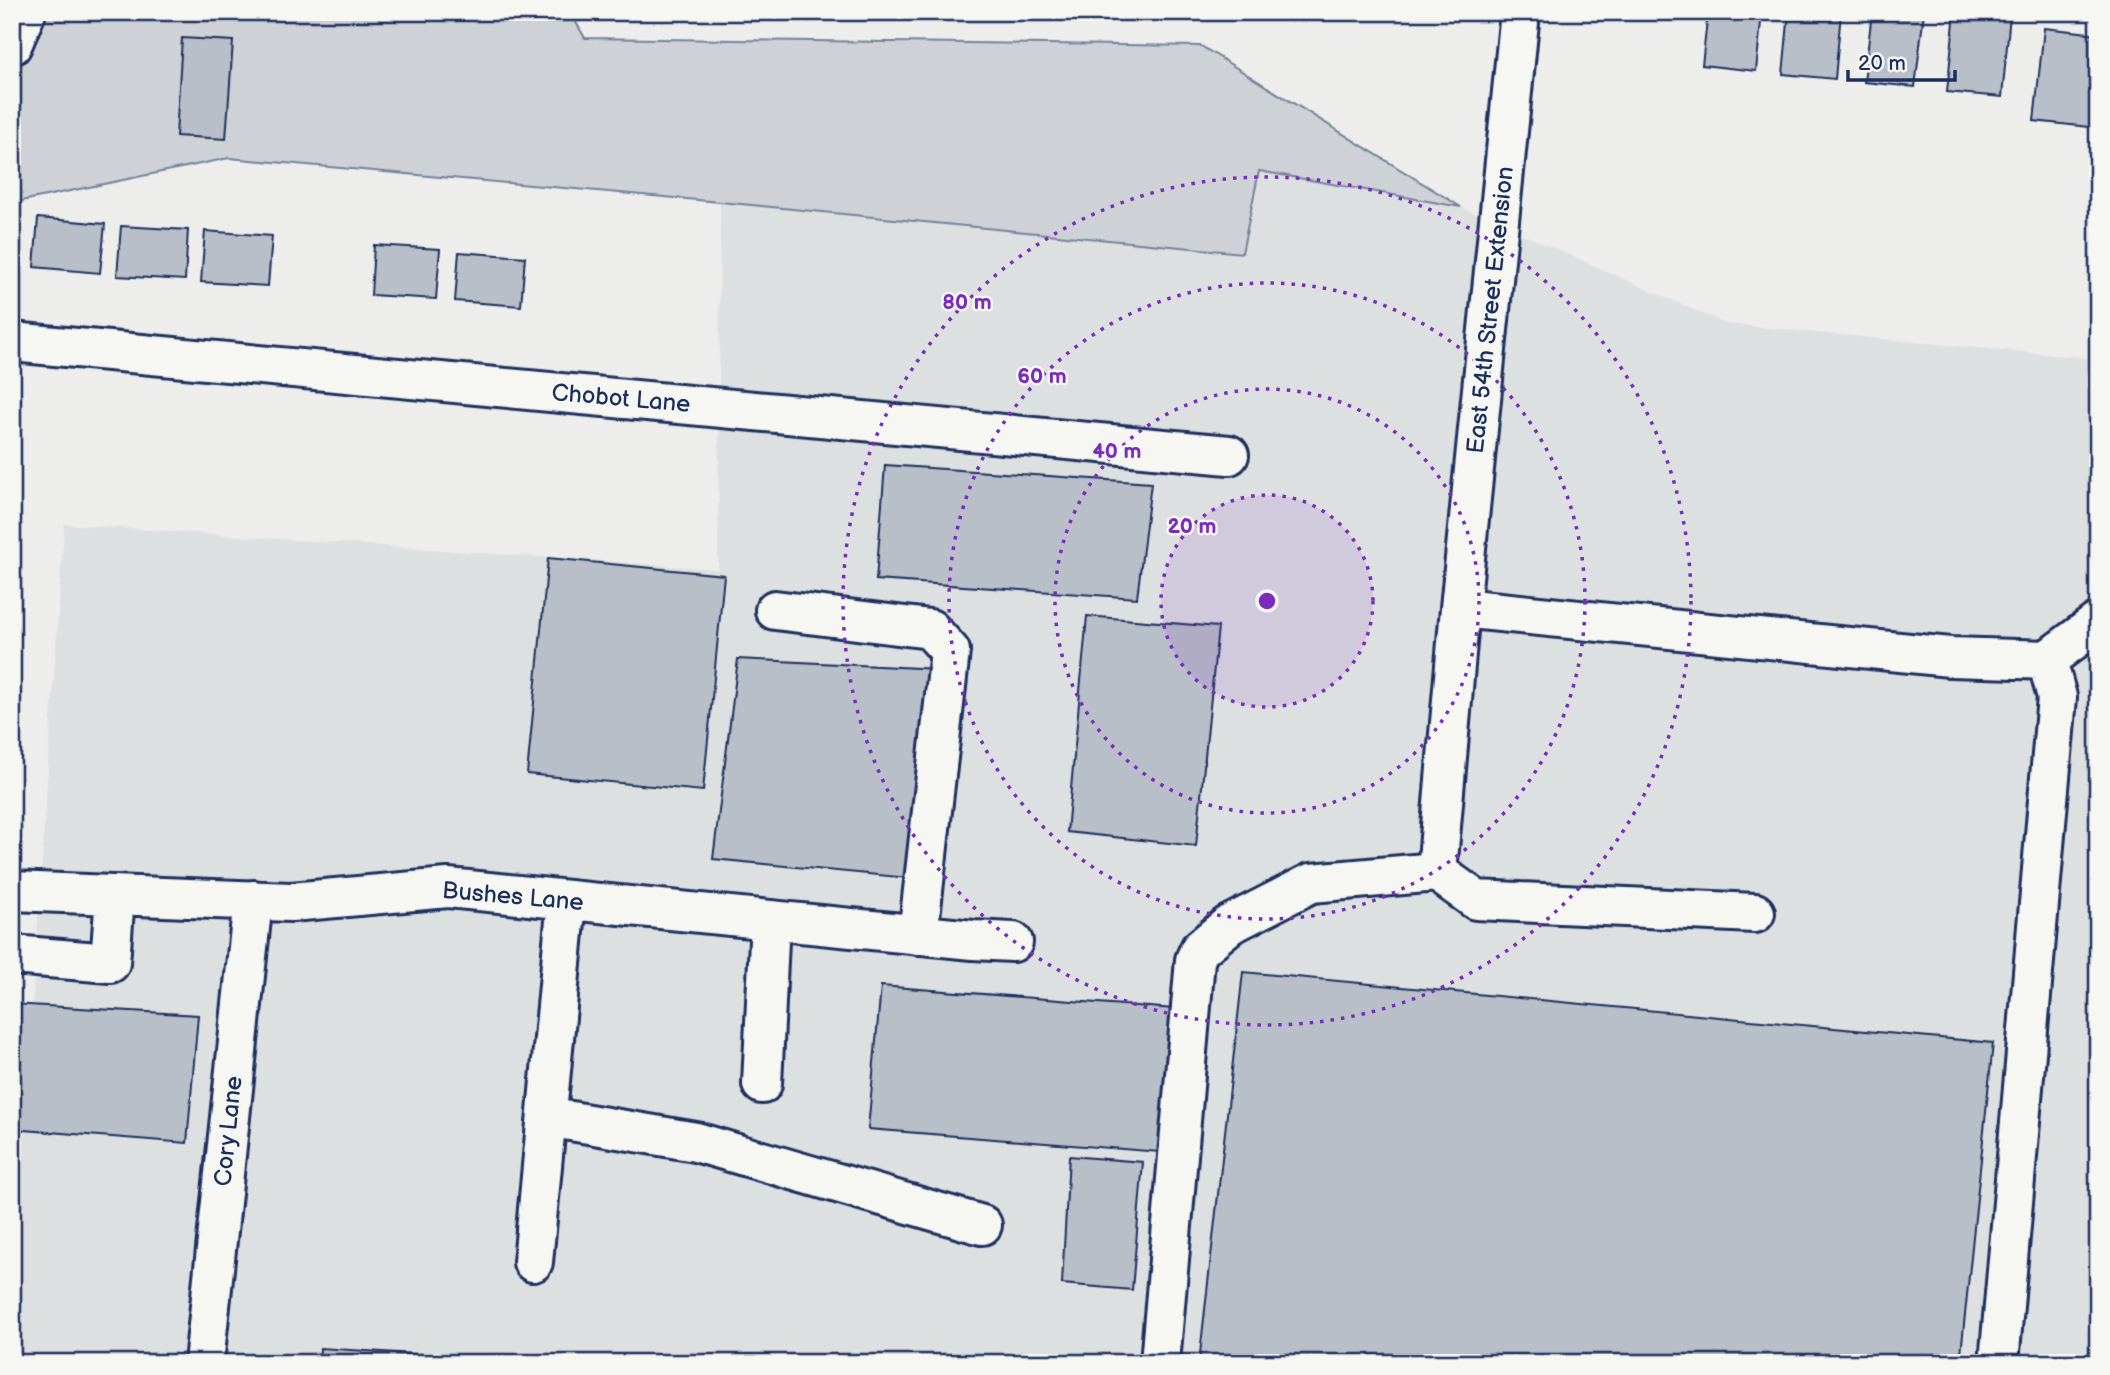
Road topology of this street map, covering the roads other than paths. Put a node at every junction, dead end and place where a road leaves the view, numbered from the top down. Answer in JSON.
{"nodes":[{"id":1,"x":26,"y":12,"type":"edge"},
{"id":2,"x":1520,"y":12,"type":"edge"},
{"id":3,"x":12,"y":45,"type":"edge"},
{"id":4,"x":12,"y":342,"type":"edge"},
{"id":5,"x":1229,"y":454,"type":"dead end"},
{"id":6,"x":1460,"y":608,"type":"junction"},
{"id":7,"x":775,"y":610,"type":"dead end"},
{"id":8,"x":2098,"y":622,"type":"edge"},
{"id":9,"x":2047,"y":660,"type":"junction"},
{"id":10,"x":1437,"y":872,"type":"junction"},
{"id":11,"x":12,"y":891,"type":"edge"},
{"id":12,"x":116,"y":895,"type":"junction"},
{"id":13,"x":253,"y":900,"type":"junction"},
{"id":14,"x":567,"y":900,"type":"junction"},
{"id":15,"x":1755,"y":912,"type":"dead end"},
{"id":16,"x":771,"y":920,"type":"junction"},
{"id":17,"x":918,"y":935,"type":"junction"},
{"id":18,"x":1013,"y":942,"type":"dead end"},
{"id":19,"x":12,"y":955,"type":"edge"},
{"id":20,"x":762,"y":1084,"type":"dead end"},
{"id":21,"x":547,"y":1117,"type":"junction"},
{"id":22,"x":982,"y":1225,"type":"dead end"},
{"id":23,"x":533,"y":1262,"type":"dead end"},
{"id":24,"x":204,"y":1363,"type":"edge"},
{"id":25,"x":1160,"y":1363,"type":"edge"},
{"id":26,"x":1999,"y":1363,"type":"edge"}],
"edges":[{"from":1,"to":3,"type":"street"},
{"from":2,"to":6,"type":"street","name":"East 54th Street Extension"},
{"from":4,"to":5,"type":"street","name":"Chobot Lane"},
{"from":6,"to":9,"type":"street"},
{"from":6,"to":10,"type":"street","name":"East 54th Street Extension"},
{"from":7,"to":17,"type":"street"},
{"from":8,"to":9,"type":"street"},
{"from":9,"to":26,"type":"street"},
{"from":10,"to":15,"type":"street"},
{"from":10,"to":25,"type":"street"},
{"from":11,"to":12,"type":"street","name":"Bushes Lane"},
{"from":12,"to":13,"type":"street","name":"Bushes Lane"},
{"from":12,"to":19,"type":"street"},
{"from":13,"to":14,"type":"street","name":"Bushes Lane"},
{"from":13,"to":24,"type":"street","name":"Cory Lane"},
{"from":14,"to":16,"type":"street","name":"Bushes Lane"},
{"from":14,"to":21,"type":"street"},
{"from":16,"to":17,"type":"street","name":"Bushes Lane"},
{"from":16,"to":20,"type":"street"},
{"from":17,"to":18,"type":"street","name":"Bushes Lane"},
{"from":21,"to":22,"type":"street"},
{"from":21,"to":23,"type":"street"}]}
